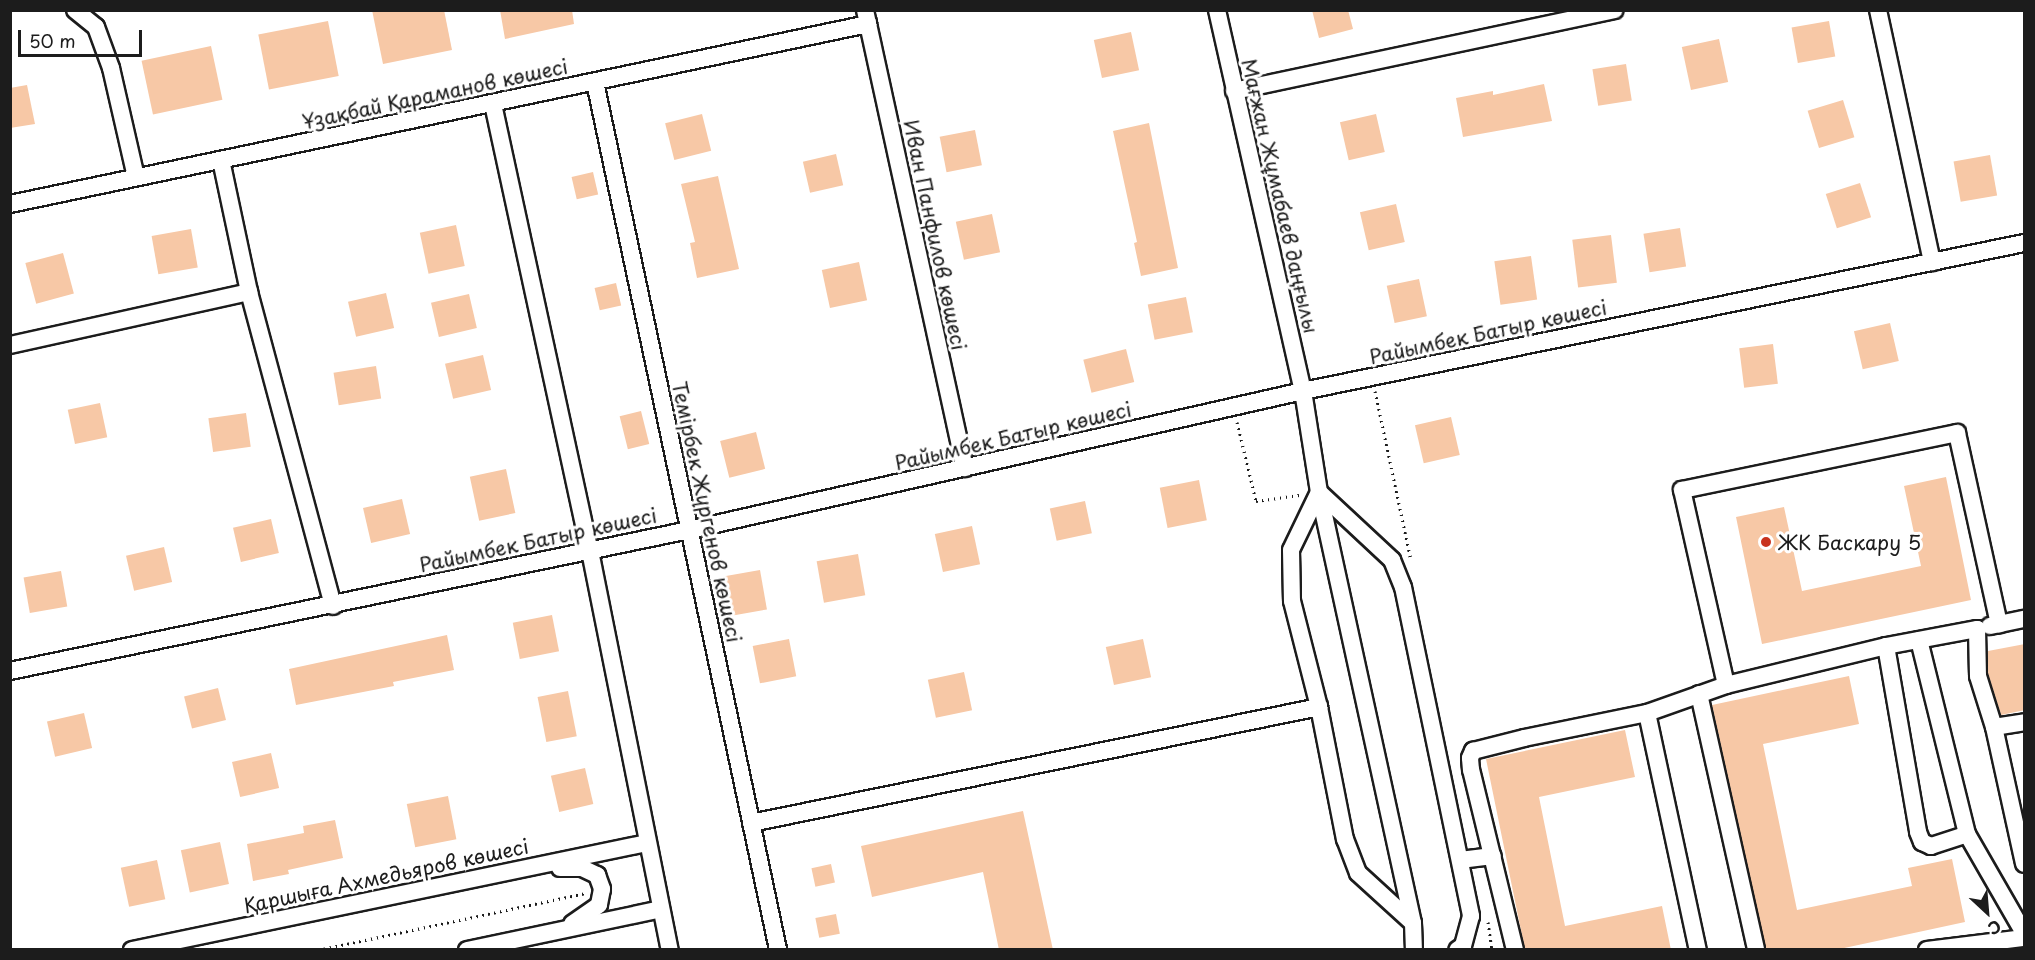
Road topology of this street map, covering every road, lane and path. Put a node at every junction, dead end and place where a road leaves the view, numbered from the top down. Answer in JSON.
{"nodes":[{"id":1,"x":75,"y":10,"type":"edge"},
{"id":2,"x":1217,"y":10,"type":"edge"},
{"id":3,"x":1614,"y":10,"type":"edge"},
{"id":4,"x":1878,"y":10,"type":"edge"},
{"id":5,"x":1577,"y":14,"type":"edge"},
{"id":6,"x":866,"y":17,"type":"edge"},
{"id":7,"x":596,"y":82,"type":"junction"},
{"id":8,"x":1234,"y":90,"type":"junction"},
{"id":9,"x":493,"y":104,"type":"junction"},
{"id":10,"x":221,"y":160,"type":"junction"},
{"id":11,"x":136,"y":177,"type":"junction"},
{"id":12,"x":10,"y":204,"type":"edge"},
{"id":13,"x":2025,"y":243,"type":"edge"},
{"id":14,"x":1932,"y":262,"type":"junction"},
{"id":15,"x":249,"y":292,"type":"junction"},
{"id":16,"x":10,"y":345,"type":"edge"},
{"id":17,"x":1303,"y":391,"type":"junction"},
{"id":18,"x":1233,"y":407,"type":"junction"},
{"id":19,"x":965,"y":468,"type":"junction"},
{"id":20,"x":1319,"y":492,"type":"junction"},
{"id":21,"x":689,"y":530,"type":"junction"},
{"id":22,"x":590,"y":550,"type":"junction"},
{"id":23,"x":333,"y":606,"type":"junction"},
{"id":24,"x":2025,"y":619,"type":"edge"},
{"id":25,"x":2000,"y":624,"type":"junction"},
{"id":26,"x":1977,"y":629,"type":"junction"},
{"id":27,"x":1919,"y":640,"type":"junction"},
{"id":28,"x":1886,"y":646,"type":"junction"},
{"id":29,"x":10,"y":671,"type":"edge"},
{"id":30,"x":1726,"y":685,"type":"junction"},
{"id":31,"x":1699,"y":694,"type":"junction"},
{"id":32,"x":1319,"y":707,"type":"junction"},
{"id":33,"x":1647,"y":713,"type":"junction"},
{"id":34,"x":2025,"y":722,"type":"edge"},
{"id":35,"x":1994,"y":727,"type":"junction"},
{"id":36,"x":751,"y":823,"type":"junction"},
{"id":37,"x":1967,"y":834,"type":"junction"},
{"id":38,"x":648,"y":843,"type":"junction"},
{"id":39,"x":1492,"y":856,"type":"junction"},
{"id":40,"x":1460,"y":860,"type":"junction"},
{"id":41,"x":2025,"y":864,"type":"edge"},
{"id":42,"x":535,"y":868,"type":"junction"},
{"id":43,"x":602,"y":889,"type":"junction"},
{"id":44,"x":661,"y":909,"type":"junction"},
{"id":45,"x":1413,"y":923,"type":"junction"},
{"id":46,"x":559,"y":930,"type":"junction"},
{"id":47,"x":2025,"y":933,"type":"edge"},
{"id":48,"x":2025,"y":938,"type":"edge"},
{"id":49,"x":132,"y":950,"type":"edge"},
{"id":50,"x":318,"y":950,"type":"edge"},
{"id":51,"x":467,"y":950,"type":"edge"},
{"id":52,"x":670,"y":950,"type":"edge"},
{"id":53,"x":778,"y":950,"type":"edge"},
{"id":54,"x":1414,"y":950,"type":"edge"},
{"id":55,"x":1457,"y":950,"type":"edge"},
{"id":56,"x":1515,"y":950,"type":"edge"},
{"id":57,"x":1698,"y":950,"type":"edge"},
{"id":58,"x":1756,"y":950,"type":"edge"},
{"id":59,"x":1927,"y":950,"type":"edge"}],
"edges":[{"from":1,"to":11,"type":"street"},
{"from":2,"to":8,"type":"street","name":"Мағжан Жұмабаев даңғылы"},
{"from":3,"to":5,"type":"street"},
{"from":4,"to":14,"type":"street"},
{"from":5,"to":8,"type":"street"},
{"from":6,"to":7,"type":"street","name":"Ұзақбай Қараманов көшесі"},
{"from":6,"to":19,"type":"street","name":"Иван Панфилов көшесі"},
{"from":7,"to":9,"type":"street","name":"Ұзақбай Қараманов көшесі"},
{"from":7,"to":21,"type":"street","name":"Темірбек Жүргенов көшесі"},
{"from":8,"to":17,"type":"street","name":"Мағжан Жұмабаев даңғылы"},
{"from":9,"to":10,"type":"street","name":"Ұзақбай Қараманов көшесі"},
{"from":9,"to":22,"type":"street"},
{"from":10,"to":11,"type":"street","name":"Ұзақбай Қараманов көшесі"},
{"from":10,"to":15,"type":"street"},
{"from":11,"to":12,"type":"street","name":"Ұзақбай Қараманов көшесі"},
{"from":13,"to":14,"type":"street","name":"Райымбек Батыр көшесі"},
{"from":14,"to":17,"type":"street","name":"Райымбек Батыр көшесі"},
{"from":15,"to":16,"type":"street"},
{"from":15,"to":23,"type":"street"},
{"from":17,"to":18,"type":"street","name":"Райымбек Батыр көшесі"},
{"from":17,"to":20,"type":"street","name":"Мағжан Жұмабаев даңғылы"},
{"from":18,"to":19,"type":"street","name":"Райымбек Батыр көшесі"},
{"from":18,"to":20,"type":"path"},
{"from":19,"to":21,"type":"street","name":"Райымбек Батыр көшесі"},
{"from":20,"to":32,"type":"street"},
{"from":20,"to":40,"type":"street"},
{"from":20,"to":45,"type":"street","name":"Мағжан Жұмабаев даңғылы"},
{"from":21,"to":22,"type":"street","name":"Райымбек Батыр көшесі"},
{"from":21,"to":36,"type":"street","name":"Темірбек Жүргенов көшесі"},
{"from":22,"to":23,"type":"street","name":"Райымбек Батыр көшесі"},
{"from":22,"to":38,"type":"street"},
{"from":23,"to":29,"type":"street","name":"Райымбек Батыр көшесі"},
{"from":24,"to":25,"type":"street"},
{"from":25,"to":26,"type":"street"},
{"from":25,"to":30,"type":"street"},
{"from":26,"to":27,"type":"street"},
{"from":26,"to":35,"type":"street"},
{"from":27,"to":28,"type":"street"},
{"from":27,"to":37,"type":"street"},
{"from":28,"to":30,"type":"street"},
{"from":28,"to":37,"type":"street"},
{"from":30,"to":31,"type":"street"},
{"from":31,"to":33,"type":"street"},
{"from":31,"to":58,"type":"street"},
{"from":32,"to":36,"type":"street"},
{"from":32,"to":45,"type":"street"},
{"from":33,"to":39,"type":"street"},
{"from":33,"to":57,"type":"street"},
{"from":34,"to":35,"type":"street"},
{"from":35,"to":41,"type":"street"},
{"from":36,"to":53,"type":"street","name":"Темірбек Жүргенов көшесі"},
{"from":37,"to":47,"type":"street"},
{"from":38,"to":42,"type":"street","name":"Қаршыға Ахмедьяров көшесі"},
{"from":38,"to":44,"type":"street"},
{"from":39,"to":40,"type":"street"},
{"from":39,"to":56,"type":"street"},
{"from":40,"to":55,"type":"street"},
{"from":42,"to":43,"type":"street"},
{"from":42,"to":49,"type":"street","name":"Қаршыға Ахмедьяров көшесі"},
{"from":43,"to":46,"type":"street"},
{"from":43,"to":50,"type":"path"},
{"from":44,"to":46,"type":"street"},
{"from":44,"to":52,"type":"street"},
{"from":45,"to":54,"type":"street","name":"Мағжан Жұмабаев даңғылы"},
{"from":46,"to":51,"type":"street"},
{"from":48,"to":59,"type":"street"}]}
